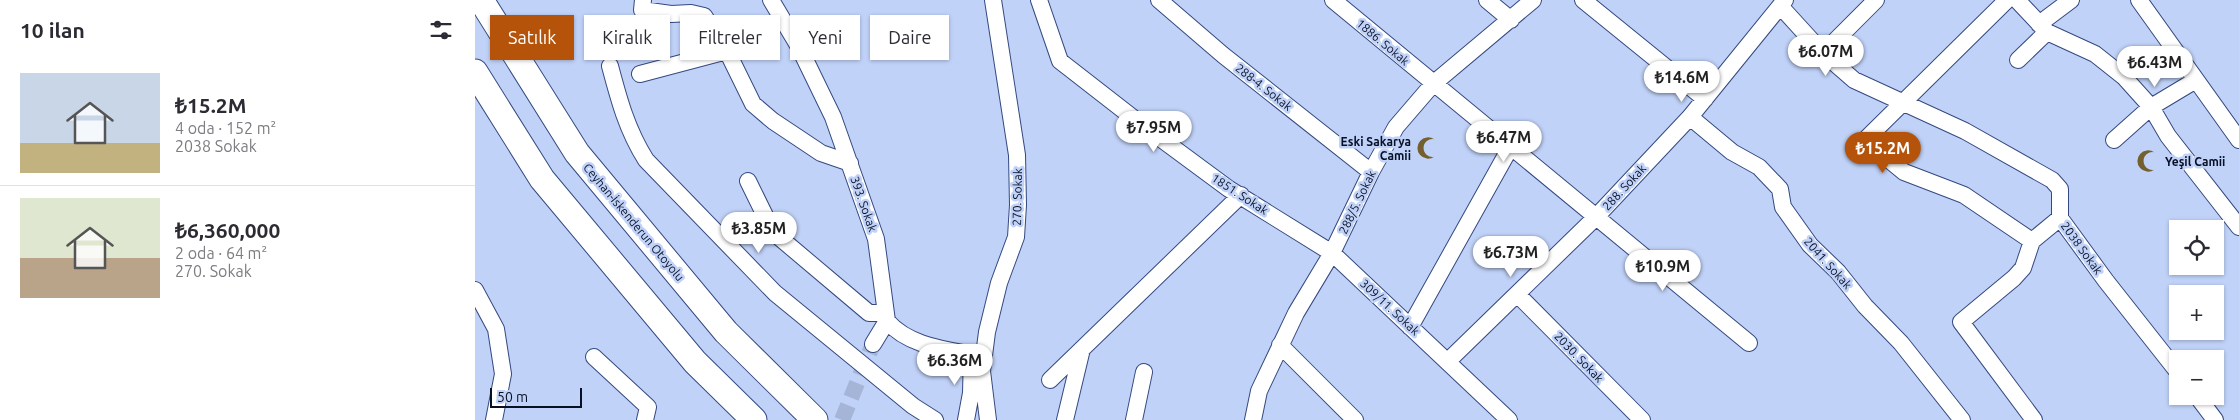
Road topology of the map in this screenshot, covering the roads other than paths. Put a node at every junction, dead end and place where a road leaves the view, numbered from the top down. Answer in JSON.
{"nodes":[{"id":1,"x":481,"y":0,"type":"edge"},
{"id":2,"x":643,"y":0,"type":"edge"},
{"id":3,"x":771,"y":0,"type":"edge"},
{"id":4,"x":993,"y":0,"type":"edge"},
{"id":5,"x":1039,"y":0,"type":"edge"},
{"id":6,"x":1159,"y":0,"type":"edge"},
{"id":7,"x":1333,"y":0,"type":"edge"},
{"id":8,"x":1487,"y":0,"type":"edge"},
{"id":9,"x":1533,"y":0,"type":"edge"},
{"id":10,"x":1583,"y":0,"type":"edge"},
{"id":11,"x":1876,"y":0,"type":"edge"},
{"id":12,"x":2007,"y":0,"type":"edge"},
{"id":13,"x":2017,"y":0,"type":"edge"},
{"id":14,"x":2071,"y":0,"type":"edge"},
{"id":15,"x":2139,"y":0,"type":"edge"},
{"id":16,"x":1783,"y":4,"type":"edge"},
{"id":17,"x":700,"y":15,"type":"edge"},
{"id":18,"x":1511,"y":20,"type":"junction"},
{"id":19,"x":2043,"y":28,"type":"junction"},
{"id":20,"x":1823,"y":53,"type":"junction"},
{"id":21,"x":693,"y":60,"type":"edge"},
{"id":22,"x":731,"y":60,"type":"edge"},
{"id":23,"x":2018,"y":60,"type":"dead end"},
{"id":24,"x":610,"y":66,"type":"dead end"},
{"id":25,"x":475,"y":72,"type":"edge"},
{"id":26,"x":640,"y":74,"type":"dead end"},
{"id":27,"x":2196,"y":80,"type":"junction"},
{"id":28,"x":1433,"y":84,"type":"junction"},
{"id":29,"x":1705,"y":99,"type":"junction"},
{"id":30,"x":1903,"y":103,"type":"junction"},
{"id":31,"x":2151,"y":107,"type":"junction"},
{"id":32,"x":1690,"y":117,"type":"junction"},
{"id":33,"x":2114,"y":140,"type":"dead end"},
{"id":34,"x":2239,"y":140,"type":"edge"},
{"id":35,"x":1510,"y":148,"type":"junction"},
{"id":36,"x":849,"y":163,"type":"junction"},
{"id":37,"x":1371,"y":172,"type":"junction"},
{"id":38,"x":747,"y":181,"type":"dead end"},
{"id":39,"x":1241,"y":196,"type":"junction"},
{"id":40,"x":1596,"y":217,"type":"junction"},
{"id":41,"x":2060,"y":218,"type":"junction"},
{"id":42,"x":2239,"y":227,"type":"edge"},
{"id":43,"x":2032,"y":241,"type":"junction"},
{"id":44,"x":1332,"y":253,"type":"junction"},
{"id":45,"x":475,"y":290,"type":"edge"},
{"id":46,"x":1517,"y":294,"type":"junction"},
{"id":47,"x":886,"y":315,"type":"junction"},
{"id":48,"x":1410,"y":327,"type":"junction"},
{"id":49,"x":873,"y":344,"type":"tunnel mouth"},
{"id":50,"x":1749,"y":344,"type":"dead end"},
{"id":51,"x":1281,"y":345,"type":"junction"},
{"id":52,"x":1082,"y":349,"type":"junction"},
{"id":53,"x":978,"y":356,"type":"junction"},
{"id":54,"x":594,"y":357,"type":"dead end"},
{"id":55,"x":1448,"y":361,"type":"junction"},
{"id":56,"x":2169,"y":361,"type":"edge"},
{"id":57,"x":1144,"y":372,"type":"dead end"},
{"id":58,"x":1050,"y":380,"type":"dead end"},
{"id":59,"x":2204,"y":405,"type":"edge"},
{"id":60,"x":494,"y":420,"type":"edge"},
{"id":61,"x":645,"y":420,"type":"edge"},
{"id":62,"x":754,"y":420,"type":"edge"},
{"id":63,"x":815,"y":420,"type":"edge"},
{"id":64,"x":935,"y":420,"type":"edge"},
{"id":65,"x":966,"y":420,"type":"edge"},
{"id":66,"x":988,"y":420,"type":"edge"},
{"id":67,"x":1065,"y":420,"type":"edge"},
{"id":68,"x":1134,"y":420,"type":"edge"},
{"id":69,"x":1253,"y":420,"type":"edge"},
{"id":70,"x":1355,"y":420,"type":"edge"},
{"id":71,"x":1509,"y":420,"type":"edge"},
{"id":72,"x":1641,"y":420,"type":"edge"},
{"id":73,"x":1962,"y":420,"type":"edge"},
{"id":74,"x":2034,"y":420,"type":"edge"},
{"id":75,"x":2215,"y":420,"type":"edge"}],
"edges":[{"from":1,"to":63,"type":"highway","name":"Ceyhan-İskenderun Otoyolu"},
{"from":2,"to":17,"type":"street"},
{"from":3,"to":36,"type":"street","name":"393. Sokak"},
{"from":4,"to":53,"type":"street","name":"270. Sokak"},
{"from":5,"to":39,"type":"street","name":"1851. Sokak"},
{"from":6,"to":37,"type":"street","name":"288-4. Sokak"},
{"from":7,"to":28,"type":"street","name":"1886. Sokak"},
{"from":8,"to":18,"type":"street"},
{"from":9,"to":18,"type":"street","name":"288/5. Sokak"},
{"from":10,"to":29,"type":"street"},
{"from":11,"to":20,"type":"street"},
{"from":12,"to":30,"type":"street"},
{"from":13,"to":19,"type":"street"},
{"from":14,"to":19,"type":"street"},
{"from":15,"to":27,"type":"street"},
{"from":16,"to":20,"type":"street","name":"2038 Sokak"},
{"from":16,"to":29,"type":"street","name":"288. Sokak"},
{"from":18,"to":28,"type":"street","name":"288/5. Sokak"},
{"from":19,"to":23,"type":"street"},
{"from":19,"to":31,"type":"street"},
{"from":20,"to":30,"type":"street","name":"2038 Sokak"},
{"from":21,"to":26,"type":"street"},
{"from":22,"to":36,"type":"street"},
{"from":24,"to":64,"type":"street"},
{"from":25,"to":62,"type":"highway"},
{"from":27,"to":31,"type":"street"},
{"from":27,"to":34,"type":"street"},
{"from":28,"to":35,"type":"street","name":"1886. Sokak"},
{"from":28,"to":37,"type":"street","name":"288/5. Sokak"},
{"from":29,"to":32,"type":"street","name":"288. Sokak"},
{"from":30,"to":41,"type":"street","name":"2038 Sokak"},
{"from":30,"to":43,"type":"street"},
{"from":31,"to":33,"type":"street"},
{"from":31,"to":42,"type":"street"},
{"from":32,"to":40,"type":"street","name":"288. Sokak"},
{"from":32,"to":73,"type":"street","name":"2041. Sokak"},
{"from":35,"to":40,"type":"street","name":"1886. Sokak"},
{"from":35,"to":48,"type":"street"},
{"from":36,"to":47,"type":"street","name":"393. Sokak"},
{"from":37,"to":44,"type":"street","name":"288/5. Sokak"},
{"from":38,"to":47,"type":"street"},
{"from":39,"to":44,"type":"street","name":"1851. Sokak"},
{"from":39,"to":52,"type":"street"},
{"from":40,"to":46,"type":"street","name":"288. Sokak"},
{"from":40,"to":50,"type":"street","name":"1886. Sokak"},
{"from":41,"to":43,"type":"street"},
{"from":41,"to":56,"type":"street","name":"2038 Sokak"},
{"from":43,"to":74,"type":"street"},
{"from":44,"to":48,"type":"street","name":"309/11. Sokak"},
{"from":44,"to":51,"type":"street","name":"288/5. Sokak"},
{"from":45,"to":60,"type":"street"},
{"from":46,"to":55,"type":"street","name":"288. Sokak"},
{"from":46,"to":72,"type":"street","name":"2030. Sokak"},
{"from":47,"to":49,"type":"street"},
{"from":47,"to":53,"type":"street"},
{"from":48,"to":55,"type":"street","name":"309/11. Sokak"},
{"from":51,"to":69,"type":"street","name":"288/5. Sokak"},
{"from":51,"to":70,"type":"street"},
{"from":52,"to":58,"type":"street"},
{"from":52,"to":67,"type":"street"},
{"from":53,"to":65,"type":"street"},
{"from":53,"to":66,"type":"street","name":"270. Sokak"},
{"from":54,"to":61,"type":"street"},
{"from":55,"to":71,"type":"street","name":"309/11. Sokak"},
{"from":57,"to":68,"type":"street"},
{"from":59,"to":75,"type":"street"}]}
